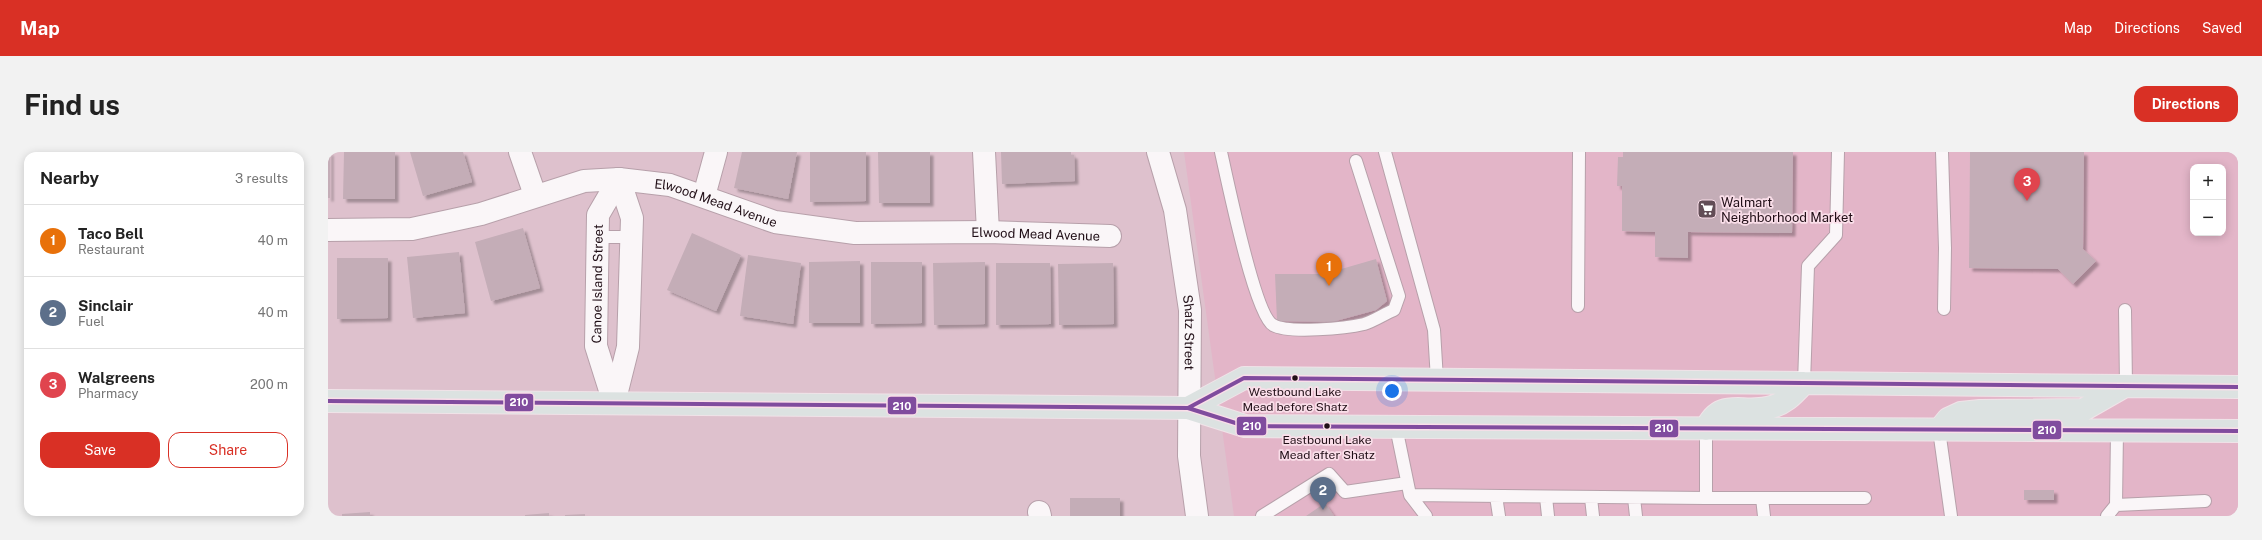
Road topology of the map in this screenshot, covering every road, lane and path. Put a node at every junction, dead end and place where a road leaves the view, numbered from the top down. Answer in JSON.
{"nodes":[{"id":1,"x":520,"y":152,"type":"edge"},
{"id":2,"x":716,"y":152,"type":"edge"},
{"id":3,"x":984,"y":152,"type":"edge"},
{"id":4,"x":1158,"y":152,"type":"edge"},
{"id":5,"x":1221,"y":152,"type":"edge"},
{"id":6,"x":1385,"y":152,"type":"edge"},
{"id":7,"x":1579,"y":152,"type":"edge"},
{"id":8,"x":1838,"y":152,"type":"edge"},
{"id":9,"x":1942,"y":152,"type":"edge"},
{"id":10,"x":1356,"y":161,"type":"dead end"},
{"id":11,"x":619,"y":179,"type":"junction"},
{"id":12,"x":535,"y":195,"type":"junction"},
{"id":13,"x":704,"y":196,"type":"junction"},
{"id":14,"x":328,"y":230,"type":"edge"},
{"id":15,"x":988,"y":232,"type":"junction"},
{"id":16,"x":1110,"y":236,"type":"dead end"},
{"id":17,"x":598,"y":237,"type":"junction"},
{"id":18,"x":631,"y":237,"type":"junction"},
{"id":19,"x":1578,"y":306,"type":"dead end"},
{"id":20,"x":1944,"y":309,"type":"dead end"},
{"id":21,"x":2125,"y":310,"type":"dead end"},
{"id":22,"x":1437,"y":380,"type":"junction"},
{"id":23,"x":1804,"y":383,"type":"junction"},
{"id":24,"x":2126,"y":386,"type":"junction"},
{"id":25,"x":2238,"y":387,"type":"edge"},
{"id":26,"x":328,"y":401,"type":"edge"},
{"id":27,"x":614,"y":403,"type":"junction"},
{"id":28,"x":1188,"y":408,"type":"junction"},
{"id":29,"x":1396,"y":427,"type":"junction"},
{"id":30,"x":1706,"y":428,"type":"junction"},
{"id":31,"x":1939,"y":430,"type":"junction"},
{"id":32,"x":2117,"y":431,"type":"junction"},
{"id":33,"x":2238,"y":431,"type":"edge"},
{"id":34,"x":1407,"y":483,"type":"junction"},
{"id":35,"x":1410,"y":495,"type":"junction"},
{"id":36,"x":1496,"y":496,"type":"junction"},
{"id":37,"x":1546,"y":497,"type":"junction"},
{"id":38,"x":1591,"y":498,"type":"junction"},
{"id":39,"x":1634,"y":498,"type":"junction"},
{"id":40,"x":1706,"y":498,"type":"junction"},
{"id":41,"x":1762,"y":498,"type":"junction"},
{"id":42,"x":1865,"y":498,"type":"dead end"},
{"id":43,"x":2205,"y":501,"type":"dead end"},
{"id":44,"x":2116,"y":505,"type":"junction"},
{"id":45,"x":1423,"y":515,"type":"edge"},
{"id":46,"x":1196,"y":516,"type":"edge"},
{"id":47,"x":1262,"y":516,"type":"edge"},
{"id":48,"x":1498,"y":516,"type":"edge"},
{"id":49,"x":1548,"y":516,"type":"edge"},
{"id":50,"x":1593,"y":516,"type":"edge"},
{"id":51,"x":1636,"y":516,"type":"edge"},
{"id":52,"x":1764,"y":516,"type":"edge"},
{"id":53,"x":1951,"y":516,"type":"edge"},
{"id":54,"x":2107,"y":516,"type":"edge"}],
"edges":[{"from":1,"to":12,"type":"street"},
{"from":2,"to":13,"type":"street"},
{"from":3,"to":15,"type":"street"},
{"from":4,"to":28,"type":"street","name":"Shatz Street"},
{"from":5,"to":10,"type":"lane"},
{"from":6,"to":22,"type":"lane"},
{"from":7,"to":19,"type":"lane"},
{"from":8,"to":23,"type":"lane"},
{"from":9,"to":20,"type":"lane"},
{"from":11,"to":12,"type":"street","name":"Elwood Mead Avenue"},
{"from":11,"to":13,"type":"street","name":"Elwood Mead Avenue"},
{"from":11,"to":17,"type":"street","name":"Canoe Island Street"},
{"from":11,"to":18,"type":"street"},
{"from":12,"to":14,"type":"street","name":"Elwood Mead Avenue"},
{"from":13,"to":15,"type":"street","name":"Elwood Mead Avenue"},
{"from":15,"to":16,"type":"street","name":"Elwood Mead Avenue"},
{"from":17,"to":18,"type":"lane"},
{"from":17,"to":27,"type":"street","name":"Canoe Island Street"},
{"from":18,"to":27,"type":"street"},
{"from":21,"to":24,"type":"lane"},
{"from":22,"to":23,"type":"main road"},
{"from":22,"to":28,"type":"main road"},
{"from":23,"to":24,"type":"main road"},
{"from":23,"to":30,"type":"main road"},
{"from":24,"to":25,"type":"main road"},
{"from":24,"to":31,"type":"main road"},
{"from":26,"to":27,"type":"main road"},
{"from":27,"to":28,"type":"main road"},
{"from":28,"to":29,"type":"main road"},
{"from":28,"to":46,"type":"street","name":"Shatz Street"},
{"from":29,"to":30,"type":"main road"},
{"from":29,"to":34,"type":"lane"},
{"from":30,"to":31,"type":"main road"},
{"from":30,"to":40,"type":"lane"},
{"from":31,"to":32,"type":"main road"},
{"from":31,"to":53,"type":"lane"},
{"from":32,"to":33,"type":"main road"},
{"from":32,"to":44,"type":"lane"},
{"from":34,"to":35,"type":"lane"},
{"from":34,"to":47,"type":"lane"},
{"from":35,"to":36,"type":"lane"},
{"from":35,"to":45,"type":"lane"},
{"from":36,"to":37,"type":"lane"},
{"from":36,"to":48,"type":"lane"},
{"from":37,"to":38,"type":"lane"},
{"from":37,"to":49,"type":"lane"},
{"from":38,"to":39,"type":"lane"},
{"from":38,"to":50,"type":"lane"},
{"from":39,"to":40,"type":"lane"},
{"from":39,"to":51,"type":"lane"},
{"from":40,"to":41,"type":"lane"},
{"from":41,"to":42,"type":"lane"},
{"from":41,"to":52,"type":"lane"},
{"from":43,"to":44,"type":"lane"},
{"from":44,"to":54,"type":"lane"}]}
